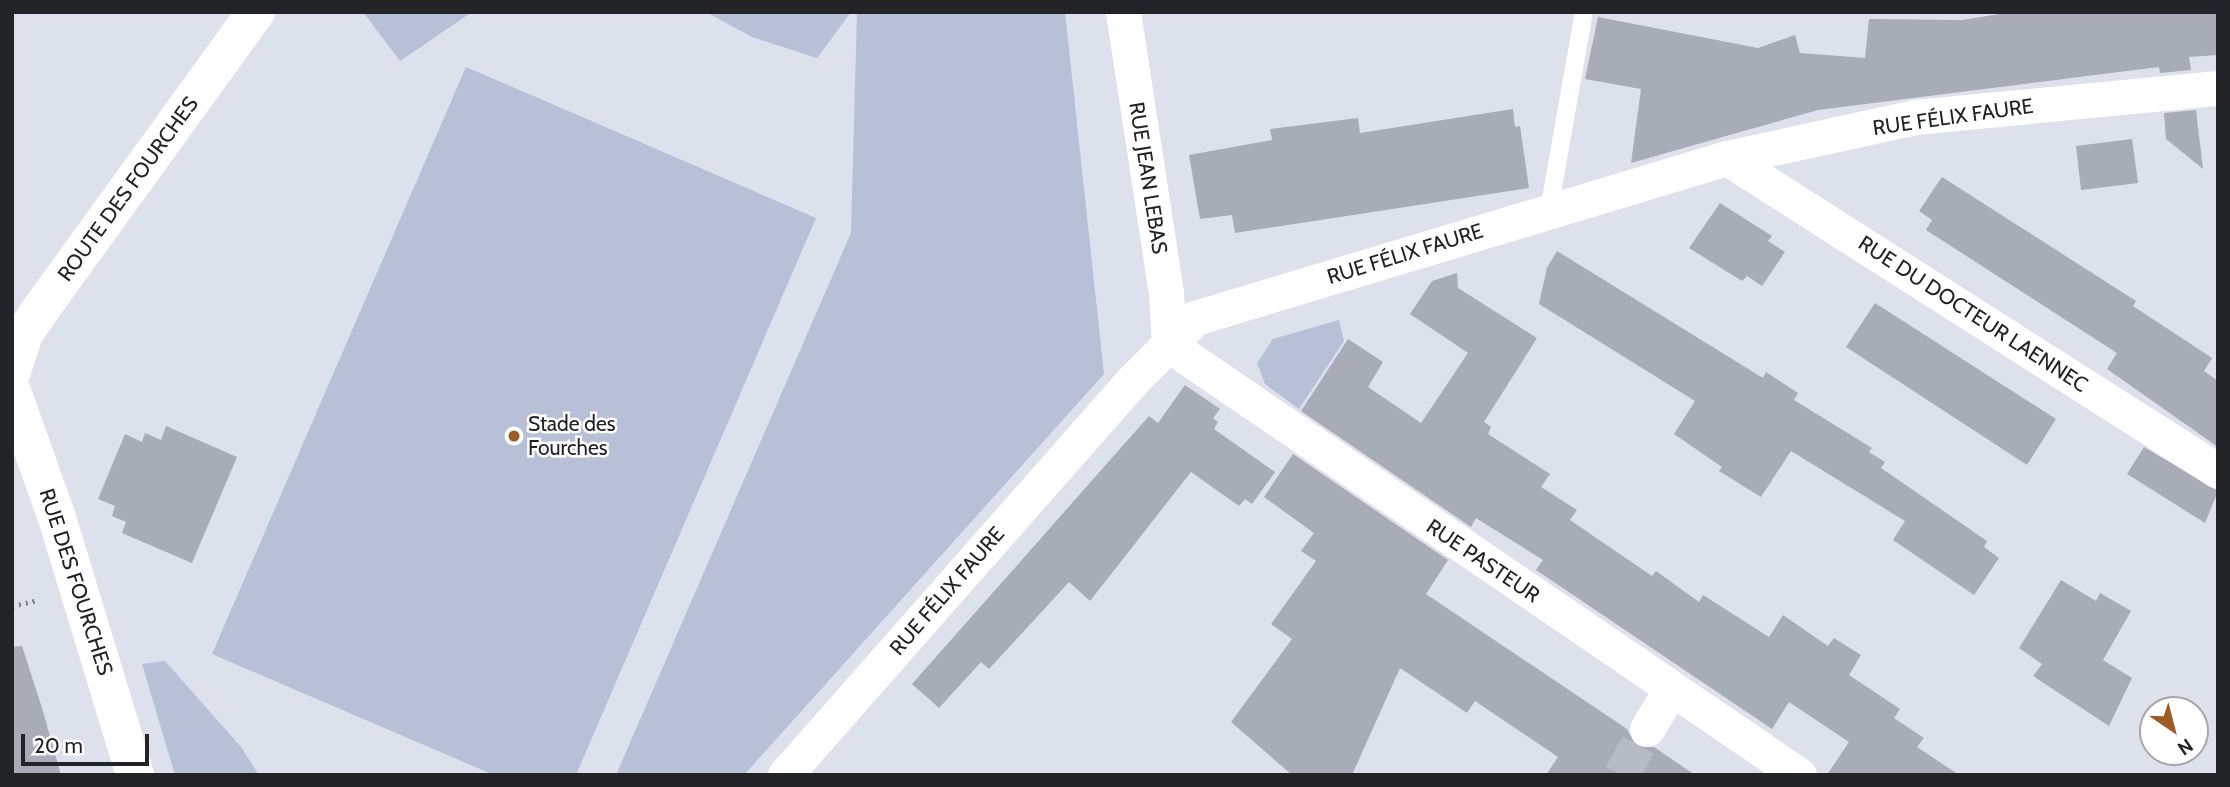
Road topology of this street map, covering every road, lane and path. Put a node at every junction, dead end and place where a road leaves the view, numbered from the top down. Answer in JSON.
{"nodes":[{"id":1,"x":256,"y":12,"type":"edge"},
{"id":2,"x":1123,"y":12,"type":"edge"},
{"id":3,"x":1584,"y":12,"type":"edge"},
{"id":4,"x":2218,"y":88,"type":"edge"},
{"id":5,"x":1727,"y":158,"type":"junction"},
{"id":6,"x":1549,"y":210,"type":"junction"},
{"id":7,"x":1169,"y":345,"type":"junction"},
{"id":8,"x":12,"y":371,"type":"edge"},
{"id":9,"x":12,"y":391,"type":"edge"},
{"id":10,"x":2218,"y":471,"type":"edge"},
{"id":11,"x":52,"y":596,"type":"dead end"},
{"id":12,"x":12,"y":607,"type":"edge"},
{"id":13,"x":1671,"y":689,"type":"junction"},
{"id":14,"x":1647,"y":729,"type":"tunnel mouth"},
{"id":15,"x":135,"y":775,"type":"edge"},
{"id":16,"x":785,"y":775,"type":"edge"},
{"id":17,"x":1799,"y":775,"type":"edge"}],
"edges":[{"from":1,"to":8,"type":"main road","name":"ROUTE DES FOURCHES"},
{"from":2,"to":7,"type":"street","name":"RUE JEAN LEBAS"},
{"from":3,"to":6,"type":"lane"},
{"from":4,"to":5,"type":"street","name":"RUE FÉLIX FAURE"},
{"from":5,"to":6,"type":"street","name":"RUE FÉLIX FAURE"},
{"from":5,"to":10,"type":"street","name":"RUE DU DOCTEUR LAENNEC"},
{"from":6,"to":7,"type":"street","name":"RUE FÉLIX FAURE"},
{"from":7,"to":13,"type":"street","name":"RUE PASTEUR"},
{"from":7,"to":16,"type":"street","name":"RUE FÉLIX FAURE"},
{"from":9,"to":15,"type":"main road","name":"RUE DES FOURCHES"},
{"from":11,"to":12,"type":"path"},
{"from":13,"to":14,"type":"street"},
{"from":13,"to":17,"type":"street","name":"RUE PASTEUR"}]}
